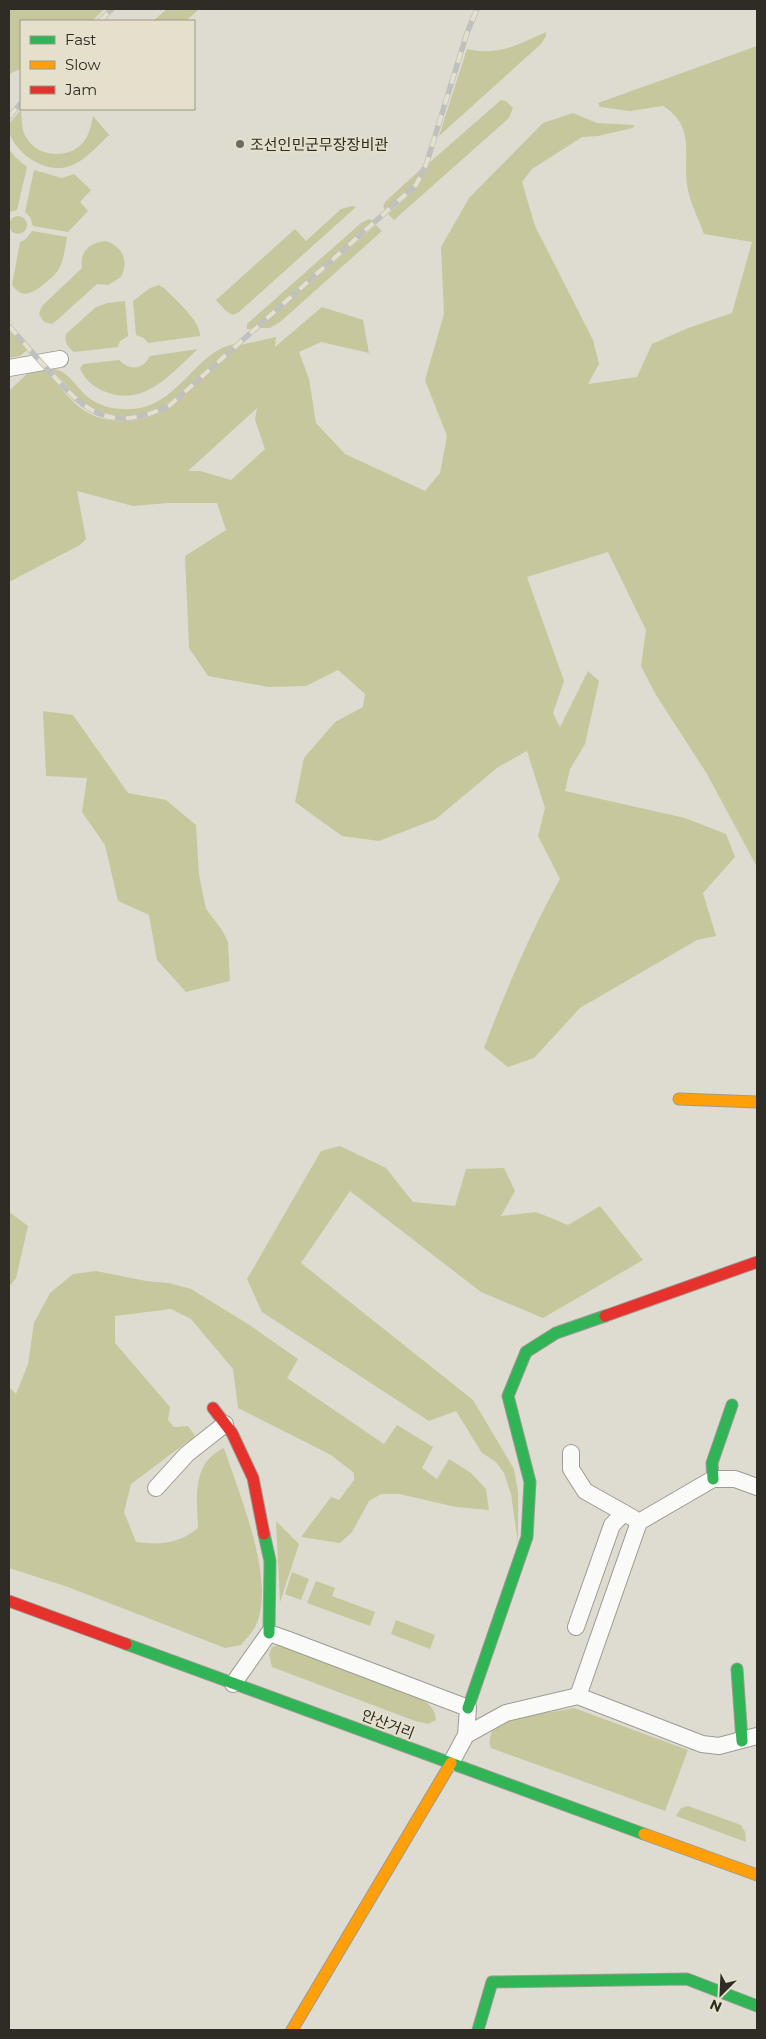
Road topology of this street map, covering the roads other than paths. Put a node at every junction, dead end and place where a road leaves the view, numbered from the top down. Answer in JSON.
{"nodes":[{"id":1,"x":60,"y":360,"type":"dead end"},
{"id":2,"x":9,"y":368,"type":"edge"},
{"id":3,"x":679,"y":1099,"type":"dead end"},
{"id":4,"x":757,"y":1102,"type":"edge"},
{"id":5,"x":757,"y":1262,"type":"edge"},
{"id":6,"x":732,"y":1405,"type":"dead end"},
{"id":7,"x":213,"y":1408,"type":"dead end"},
{"id":8,"x":225,"y":1424,"type":"junction"},
{"id":9,"x":571,"y":1453,"type":"dead end"},
{"id":10,"x":713,"y":1479,"type":"junction"},
{"id":11,"x":757,"y":1487,"type":"edge"},
{"id":12,"x":156,"y":1488,"type":"dead end"},
{"id":13,"x":624,"y":1513,"type":"junction"},
{"id":14,"x":639,"y":1522,"type":"junction"},
{"id":15,"x":9,"y":1601,"type":"edge"},
{"id":16,"x":576,"y":1627,"type":"dead end"},
{"id":17,"x":269,"y":1633,"type":"junction"},
{"id":18,"x":737,"y":1669,"type":"dead end"},
{"id":19,"x":233,"y":1684,"type":"junction"},
{"id":20,"x":578,"y":1696,"type":"junction"},
{"id":21,"x":468,"y":1708,"type":"junction"},
{"id":22,"x":466,"y":1735,"type":"junction"},
{"id":23,"x":750,"y":1739,"type":"edge"},
{"id":24,"x":451,"y":1764,"type":"junction"},
{"id":25,"x":757,"y":1875,"type":"edge"},
{"id":26,"x":757,"y":2006,"type":"edge"},
{"id":27,"x":292,"y":2030,"type":"edge"},
{"id":28,"x":478,"y":2030,"type":"edge"}],
"edges":[{"from":1,"to":2,"type":"street"},
{"from":3,"to":4,"type":"street"},
{"from":5,"to":21,"type":"street"},
{"from":6,"to":10,"type":"street"},
{"from":7,"to":8,"type":"street"},
{"from":8,"to":12,"type":"street"},
{"from":8,"to":17,"type":"street"},
{"from":9,"to":13,"type":"street"},
{"from":10,"to":11,"type":"street"},
{"from":10,"to":14,"type":"street"},
{"from":13,"to":14,"type":"street"},
{"from":13,"to":16,"type":"street"},
{"from":14,"to":20,"type":"street"},
{"from":15,"to":19,"type":"street","name":"안산거리"},
{"from":17,"to":19,"type":"street"},
{"from":17,"to":21,"type":"street"},
{"from":18,"to":23,"type":"street"},
{"from":19,"to":24,"type":"street","name":"안산거리"},
{"from":20,"to":22,"type":"street"},
{"from":20,"to":23,"type":"street"},
{"from":21,"to":22,"type":"street"},
{"from":22,"to":24,"type":"street"},
{"from":24,"to":25,"type":"street","name":"안산거리"},
{"from":24,"to":27,"type":"street"},
{"from":26,"to":28,"type":"street"}]}
